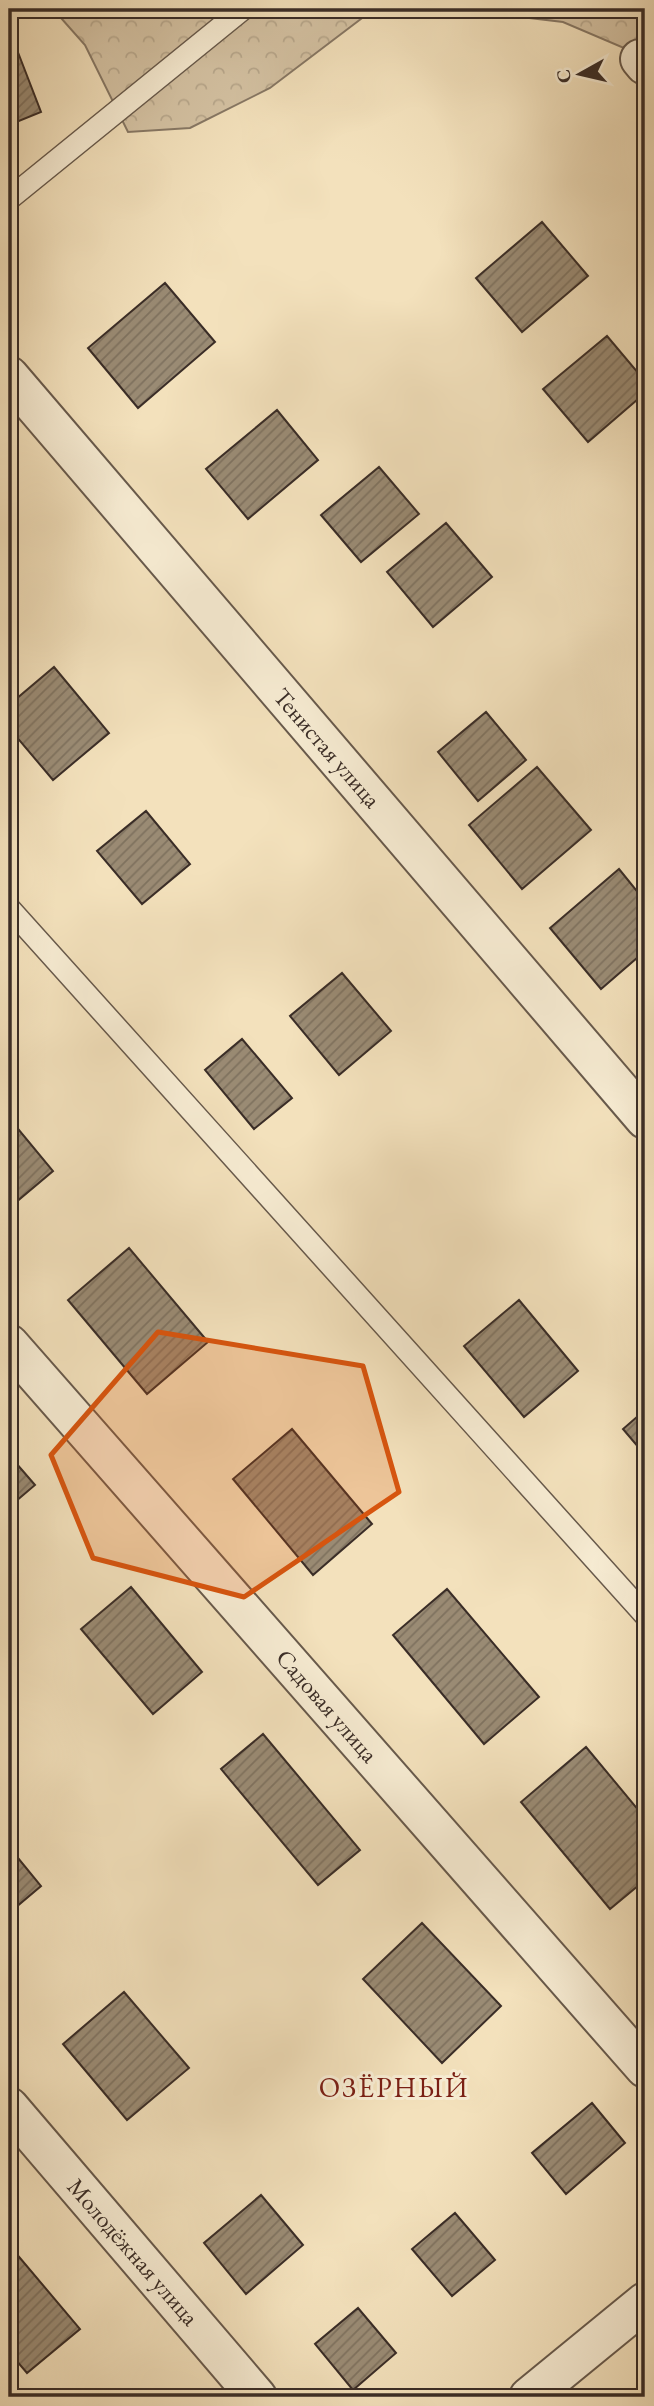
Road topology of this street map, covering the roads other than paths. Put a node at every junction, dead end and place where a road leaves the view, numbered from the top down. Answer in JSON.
{"nodes":[{"id":1,"x":243,"y":9,"type":"edge"},
{"id":2,"x":9,"y":199,"type":"edge"},
{"id":3,"x":9,"y":376,"type":"edge"},
{"id":4,"x":9,"y":908,"type":"edge"},
{"id":5,"x":645,"y":1119,"type":"edge"},
{"id":6,"x":9,"y":1344,"type":"edge"},
{"id":7,"x":645,"y":1615,"type":"edge"},
{"id":8,"x":645,"y":2068,"type":"edge"},
{"id":9,"x":9,"y":2107,"type":"edge"},
{"id":10,"x":645,"y":2302,"type":"edge"},
{"id":11,"x":257,"y":2397,"type":"edge"},
{"id":12,"x":528,"y":2397,"type":"edge"}],
"edges":[{"from":1,"to":2,"type":"lane"},
{"from":3,"to":5,"type":"street","name":"Тенистая улица"},
{"from":4,"to":7,"type":"lane"},
{"from":6,"to":8,"type":"street","name":"Садовая улица"},
{"from":9,"to":11,"type":"street","name":"Молодёжная улица"},
{"from":10,"to":12,"type":"street"}]}
